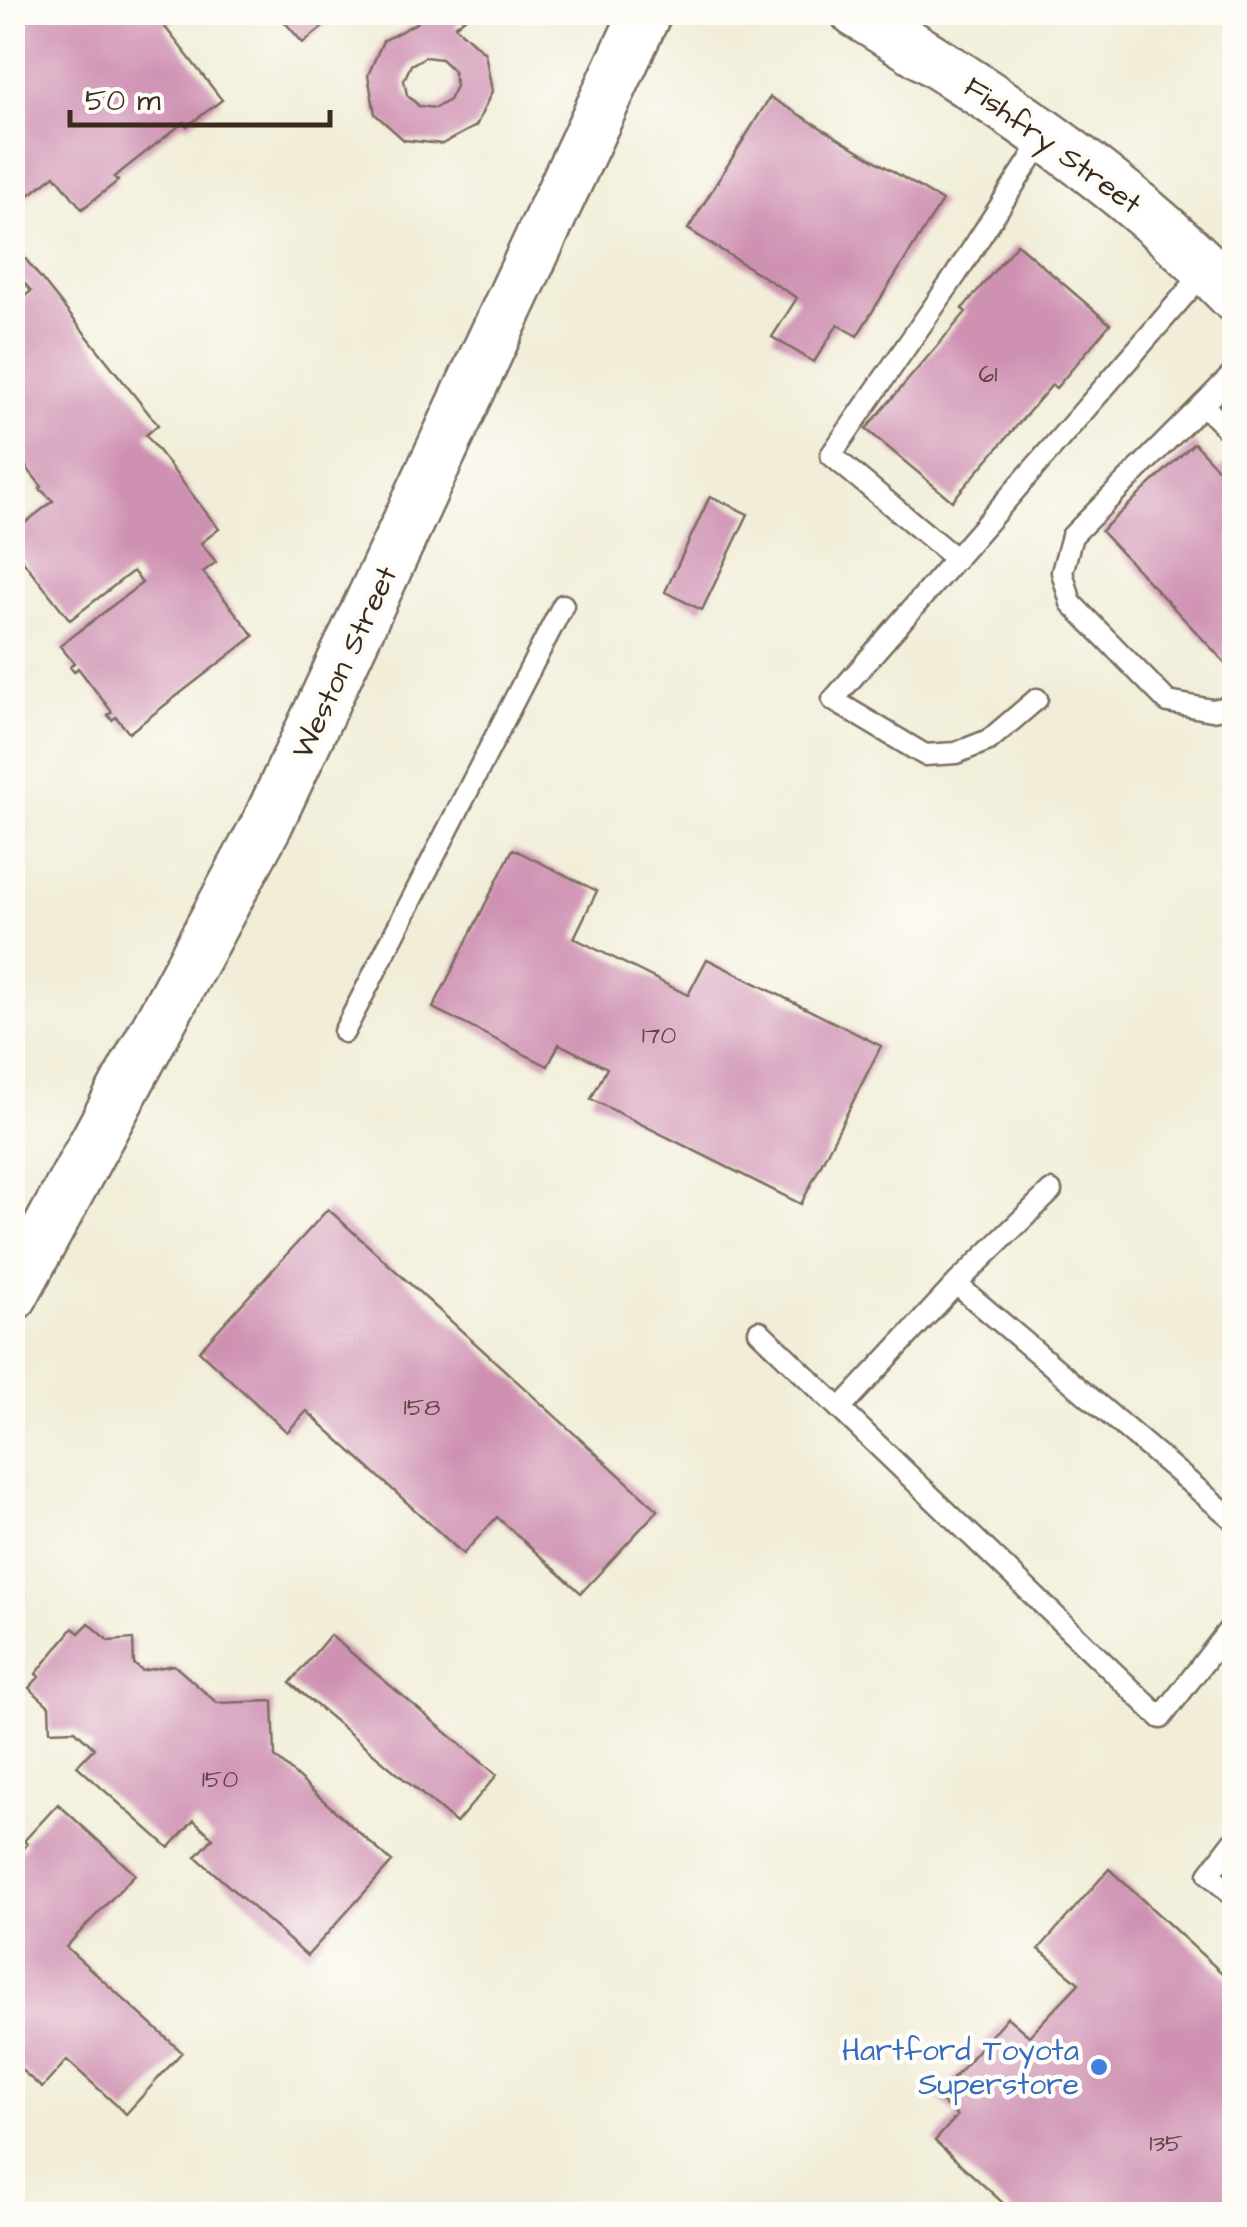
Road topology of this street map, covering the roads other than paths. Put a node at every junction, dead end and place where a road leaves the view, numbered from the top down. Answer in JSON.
{"nodes":[{"id":1,"x":646,"y":12,"type":"edge"},
{"id":2,"x":856,"y":12,"type":"edge"},
{"id":3,"x":1046,"y":134,"type":"junction"},
{"id":4,"x":1221,"y":282,"type":"edge"},
{"id":5,"x":1234,"y":373,"type":"edge"},
{"id":6,"x":1203,"y":405,"type":"junction"},
{"id":7,"x":1234,"y":436,"type":"edge"},
{"id":8,"x":956,"y":559,"type":"junction"},
{"id":9,"x":563,"y":605,"type":"dead end"},
{"id":10,"x":1037,"y":699,"type":"dead end"},
{"id":11,"x":1234,"y":706,"type":"edge"},
{"id":12,"x":344,"y":1032,"type":"dead end"},
{"id":13,"x":1051,"y":1191,"type":"dead end"},
{"id":14,"x":956,"y":1284,"type":"junction"},
{"id":15,"x":12,"y":1296,"type":"edge"},
{"id":16,"x":759,"y":1330,"type":"dead end"},
{"id":17,"x":840,"y":1409,"type":"junction"},
{"id":18,"x":1234,"y":1520,"type":"edge"},
{"id":19,"x":1234,"y":1624,"type":"edge"},
{"id":20,"x":1234,"y":1841,"type":"edge"},
{"id":21,"x":1234,"y":1896,"type":"edge"}],
"edges":[{"from":1,"to":15,"type":"street","name":"Weston Street"},
{"from":2,"to":3,"type":"street","name":"Fishfry Street"},
{"from":3,"to":4,"type":"street","name":"Fishfry Street"},
{"from":3,"to":8,"type":"lane"},
{"from":4,"to":8,"type":"lane"},
{"from":5,"to":6,"type":"lane"},
{"from":6,"to":7,"type":"lane"},
{"from":6,"to":11,"type":"lane"},
{"from":8,"to":10,"type":"lane"},
{"from":9,"to":12,"type":"lane"},
{"from":13,"to":14,"type":"lane"},
{"from":14,"to":17,"type":"lane"},
{"from":14,"to":18,"type":"lane"},
{"from":16,"to":17,"type":"lane"},
{"from":17,"to":19,"type":"lane"},
{"from":20,"to":21,"type":"lane"}]}
